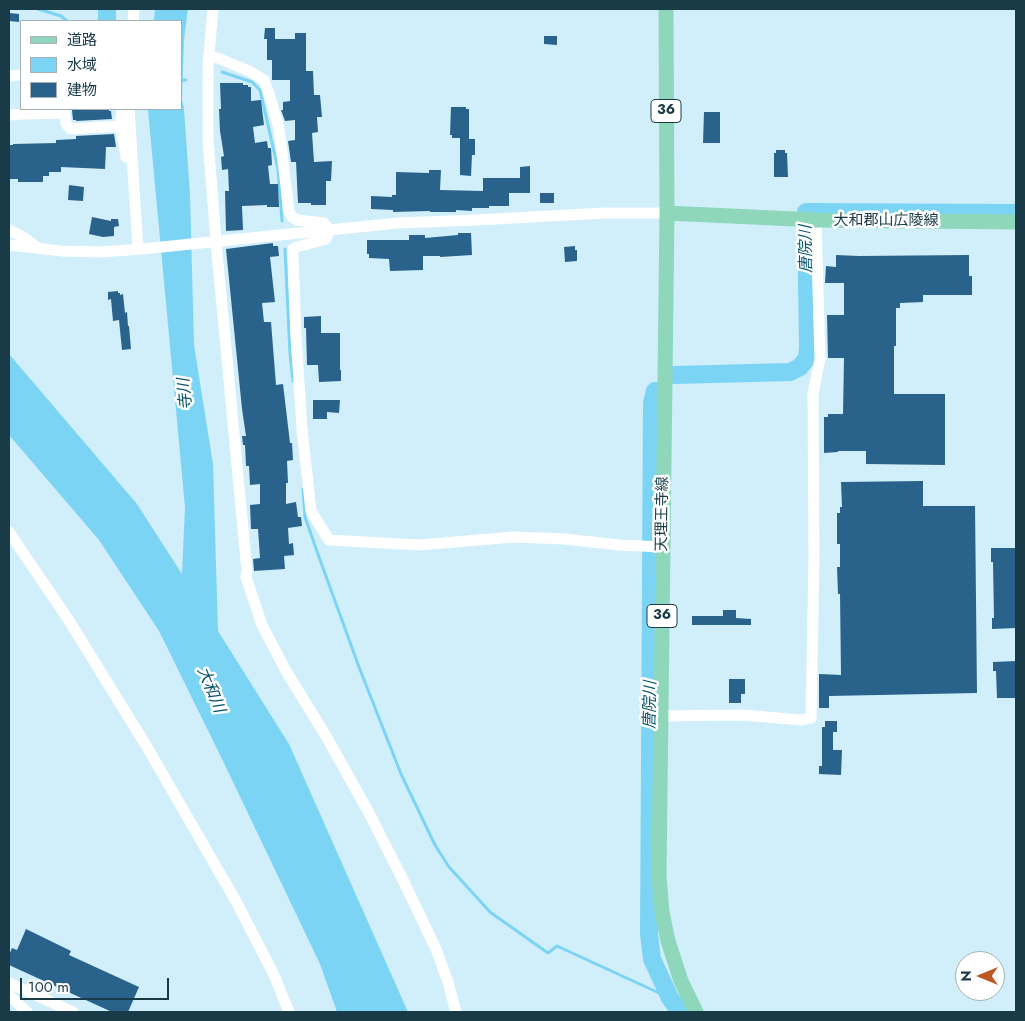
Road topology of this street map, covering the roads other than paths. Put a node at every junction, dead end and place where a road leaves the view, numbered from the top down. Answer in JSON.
{"nodes":[{"id":1,"x":213,"y":9,"type":"edge"},
{"id":2,"x":666,"y":9,"type":"edge"},
{"id":3,"x":209,"y":56,"type":"junction"},
{"id":4,"x":122,"y":110,"type":"edge"},
{"id":5,"x":129,"y":110,"type":"edge"},
{"id":6,"x":64,"y":111,"type":"edge"},
{"id":7,"x":9,"y":116,"type":"edge"},
{"id":8,"x":120,"y":126,"type":"junction"},
{"id":9,"x":133,"y":171,"type":"junction"},
{"id":10,"x":667,"y":213,"type":"junction"},
{"id":11,"x":816,"y":220,"type":"junction"},
{"id":12,"x":1016,"y":222,"type":"edge"},
{"id":13,"x":9,"y":230,"type":"edge"},
{"id":14,"x":330,"y":230,"type":"junction"},
{"id":15,"x":215,"y":241,"type":"junction"},
{"id":16,"x":9,"y":245,"type":"edge"},
{"id":17,"x":40,"y":249,"type":"junction"},
{"id":18,"x":140,"y":249,"type":"junction"},
{"id":19,"x":9,"y":532,"type":"edge"},
{"id":20,"x":663,"y":547,"type":"junction"},
{"id":21,"x":661,"y":716,"type":"junction"},
{"id":22,"x":9,"y":983,"type":"edge"},
{"id":23,"x":9,"y":995,"type":"edge"},
{"id":24,"x":27,"y":1012,"type":"edge"},
{"id":25,"x":73,"y":1012,"type":"edge"},
{"id":26,"x":289,"y":1012,"type":"edge"},
{"id":27,"x":456,"y":1012,"type":"edge"},
{"id":28,"x":696,"y":1012,"type":"edge"}],
"edges":[{"from":1,"to":3,"type":"street"},
{"from":2,"to":10,"type":"main road","name":"天理王寺線","number":"36"},
{"from":3,"to":14,"type":"street"},
{"from":3,"to":15,"type":"street"},
{"from":4,"to":8,"type":"street"},
{"from":5,"to":9,"type":"street"},
{"from":6,"to":7,"type":"street"},
{"from":6,"to":8,"type":"street"},
{"from":8,"to":9,"type":"street"},
{"from":9,"to":18,"type":"street"},
{"from":10,"to":11,"type":"main road","name":"大和郡山広陵線"},
{"from":10,"to":14,"type":"street"},
{"from":10,"to":20,"type":"main road","name":"天理王寺線","number":"36"},
{"from":11,"to":12,"type":"main road","name":"大和郡山広陵線"},
{"from":11,"to":21,"type":"street"},
{"from":13,"to":17,"type":"street"},
{"from":14,"to":15,"type":"street"},
{"from":14,"to":20,"type":"street"},
{"from":15,"to":18,"type":"street"},
{"from":15,"to":27,"type":"street"},
{"from":16,"to":17,"type":"street"},
{"from":17,"to":18,"type":"street"},
{"from":19,"to":26,"type":"street"},
{"from":20,"to":21,"type":"main road","name":"天理王寺線","number":"36"},
{"from":21,"to":28,"type":"main road","name":"天理王寺線","number":"36"},
{"from":22,"to":25,"type":"street"},
{"from":23,"to":24,"type":"street"}]}
